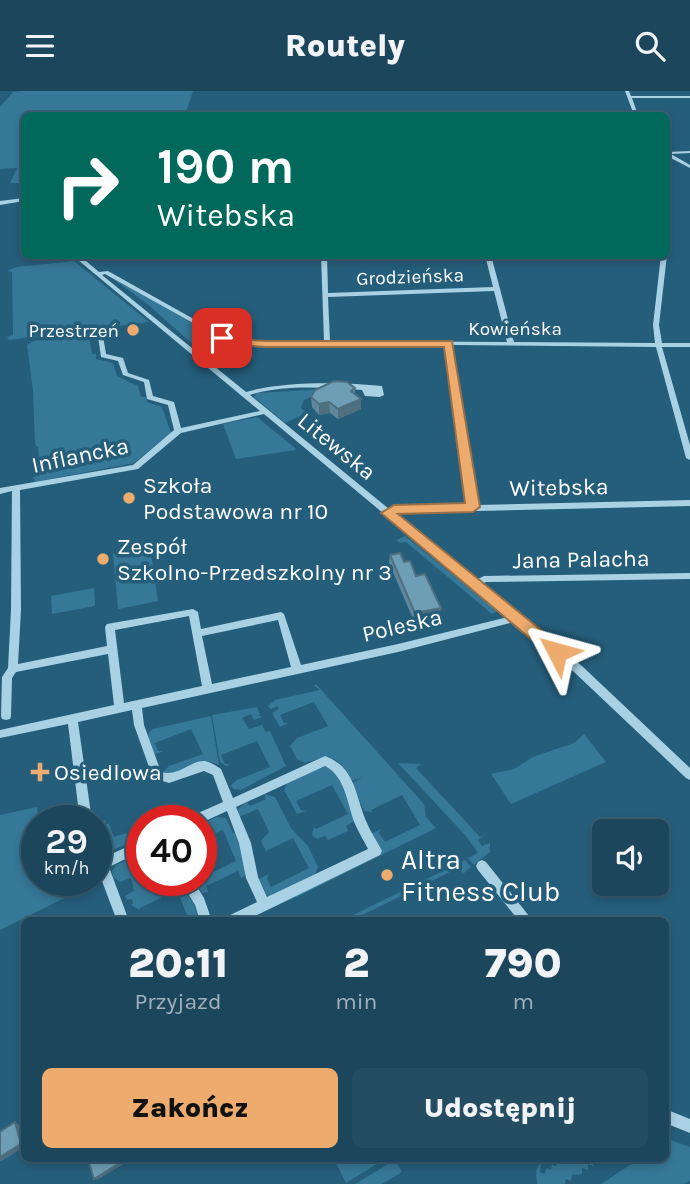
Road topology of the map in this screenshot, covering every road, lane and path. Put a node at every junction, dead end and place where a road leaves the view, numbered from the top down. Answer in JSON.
{"nodes":[{"id":1,"x":627,"y":91,"type":"edge"},
{"id":2,"x":629,"y":97,"type":"junction"},
{"id":3,"x":690,"y":97,"type":"edge"},
{"id":4,"x":635,"y":112,"type":"edge"},
{"id":5,"x":690,"y":152,"type":"edge"},
{"id":6,"x":670,"y":153,"type":"edge"},
{"id":7,"x":670,"y":155,"type":"edge"},
{"id":8,"x":690,"y":167,"type":"edge"},
{"id":9,"x":21,"y":200,"type":"edge"},
{"id":10,"x":0,"y":203,"type":"edge"},
{"id":11,"x":80,"y":259,"type":"edge"},
{"id":12,"x":324,"y":259,"type":"edge"},
{"id":13,"x":489,"y":259,"type":"edge"},
{"id":14,"x":663,"y":259,"type":"edge"},
{"id":15,"x":97,"y":274,"type":"junction"},
{"id":16,"x":496,"y":289,"type":"junction"},
{"id":17,"x":325,"y":295,"type":"junction"},
{"id":18,"x":99,"y":330,"type":"dead end"},
{"id":19,"x":449,"y":343,"type":"junction"},
{"id":20,"x":327,"y":344,"type":"junction"},
{"id":21,"x":512,"y":344,"type":"junction"},
{"id":22,"x":659,"y":345,"type":"junction"},
{"id":23,"x":690,"y":345,"type":"edge"},
{"id":24,"x":365,"y":388,"type":"dead end"},
{"id":25,"x":244,"y":395,"type":"junction"},
{"id":26,"x":265,"y":412,"type":"junction"},
{"id":27,"x":178,"y":431,"type":"junction"},
{"id":28,"x":690,"y":458,"type":"edge"},
{"id":29,"x":16,"y":488,"type":"junction"},
{"id":30,"x":0,"y":491,"type":"edge"},
{"id":31,"x":690,"y":503,"type":"edge"},
{"id":32,"x":473,"y":507,"type":"junction"},
{"id":33,"x":388,"y":513,"type":"junction"},
{"id":34,"x":690,"y":576,"type":"edge"},
{"id":35,"x":475,"y":584,"type":"junction"},
{"id":36,"x":516,"y":618,"type":"junction"},
{"id":37,"x":197,"y":633,"type":"junction"},
{"id":38,"x":112,"y":649,"type":"junction"},
{"id":39,"x":13,"y":669,"type":"junction"},
{"id":40,"x":297,"y":669,"type":"junction"},
{"id":41,"x":208,"y":689,"type":"junction"},
{"id":42,"x":136,"y":704,"type":"junction"},
{"id":43,"x":119,"y":708,"type":"junction"},
{"id":44,"x":6,"y":716,"type":"dead end"},
{"id":45,"x":72,"y":718,"type":"junction"},
{"id":46,"x":0,"y":734,"type":"edge"},
{"id":47,"x":690,"y":775,"type":"edge"},
{"id":48,"x":228,"y":804,"type":"junction"},
{"id":49,"x":84,"y":805,"type":"edge"},
{"id":50,"x":217,"y":809,"type":"edge"},
{"id":51,"x":482,"y":866,"type":"dead end"},
{"id":52,"x":112,"y":891,"type":"edge"},
{"id":53,"x":196,"y":896,"type":"edge"},
{"id":54,"x":264,"y":904,"type":"junction"},
{"id":55,"x":122,"y":917,"type":"edge"},
{"id":56,"x":205,"y":917,"type":"edge"},
{"id":57,"x":238,"y":917,"type":"edge"},
{"id":58,"x":524,"y":917,"type":"edge"},
{"id":59,"x":669,"y":1118,"type":"edge"},
{"id":60,"x":690,"y":1126,"type":"edge"}],
"edges":[{"from":1,"to":2,"type":"street"},
{"from":2,"to":3,"type":"street"},
{"from":2,"to":4,"type":"street"},
{"from":5,"to":6,"type":"street"},
{"from":7,"to":8,"type":"street"},
{"from":9,"to":10,"type":"street"},
{"from":11,"to":15,"type":"street","name":"Litewska"},
{"from":12,"to":17,"type":"street"},
{"from":13,"to":16,"type":"street","name":"Grodzieńska"},
{"from":14,"to":22,"type":"street"},
{"from":15,"to":20,"type":"street","name":"Kowieńska"},
{"from":15,"to":25,"type":"street","name":"Litewska"},
{"from":16,"to":17,"type":"street","name":"Grodzieńska"},
{"from":16,"to":21,"type":"street","name":"Grodzieńska"},
{"from":17,"to":20,"type":"street"},
{"from":18,"to":27,"type":"street"},
{"from":19,"to":20,"type":"street","name":"Kowieńska"},
{"from":19,"to":21,"type":"street","name":"Kowieńska"},
{"from":19,"to":32,"type":"street"},
{"from":21,"to":22,"type":"street","name":"Kowieńska"},
{"from":22,"to":23,"type":"street","name":"Kowieńska"},
{"from":22,"to":28,"type":"street"},
{"from":24,"to":25,"type":"street","name":"Litewska"},
{"from":25,"to":26,"type":"street","name":"Litewska"},
{"from":26,"to":27,"type":"street","name":"Inflancka"},
{"from":26,"to":33,"type":"street","name":"Litewska"},
{"from":27,"to":29,"type":"street","name":"Inflancka"},
{"from":29,"to":30,"type":"street","name":"Inflancka"},
{"from":29,"to":39,"type":"street","name":"Inflancka"},
{"from":31,"to":32,"type":"street","name":"Witebska"},
{"from":32,"to":33,"type":"street","name":"Witebska"},
{"from":33,"to":35,"type":"street","name":"Litewska"},
{"from":34,"to":35,"type":"street","name":"Jana Palacha"},
{"from":35,"to":36,"type":"street","name":"Litewska"},
{"from":36,"to":40,"type":"street","name":"Poleska"},
{"from":36,"to":47,"type":"street","name":"Litewska"},
{"from":37,"to":38,"type":"street"},
{"from":37,"to":40,"type":"street"},
{"from":37,"to":41,"type":"street"},
{"from":38,"to":39,"type":"street"},
{"from":38,"to":43,"type":"street"},
{"from":39,"to":44,"type":"street"},
{"from":40,"to":41,"type":"street","name":"Poleska"},
{"from":41,"to":42,"type":"street","name":"Poleska"},
{"from":42,"to":43,"type":"street","name":"Poleska"},
{"from":42,"to":48,"type":"street"},
{"from":43,"to":45,"type":"street","name":"Poleska"},
{"from":45,"to":46,"type":"street","name":"Poleska"},
{"from":45,"to":49,"type":"street"},
{"from":48,"to":50,"type":"street"},
{"from":48,"to":54,"type":"street"},
{"from":48,"to":54,"type":"street"},
{"from":51,"to":58,"type":"street"},
{"from":52,"to":55,"type":"street"},
{"from":53,"to":56,"type":"street"},
{"from":54,"to":57,"type":"street"},
{"from":59,"to":60,"type":"street"}]}
